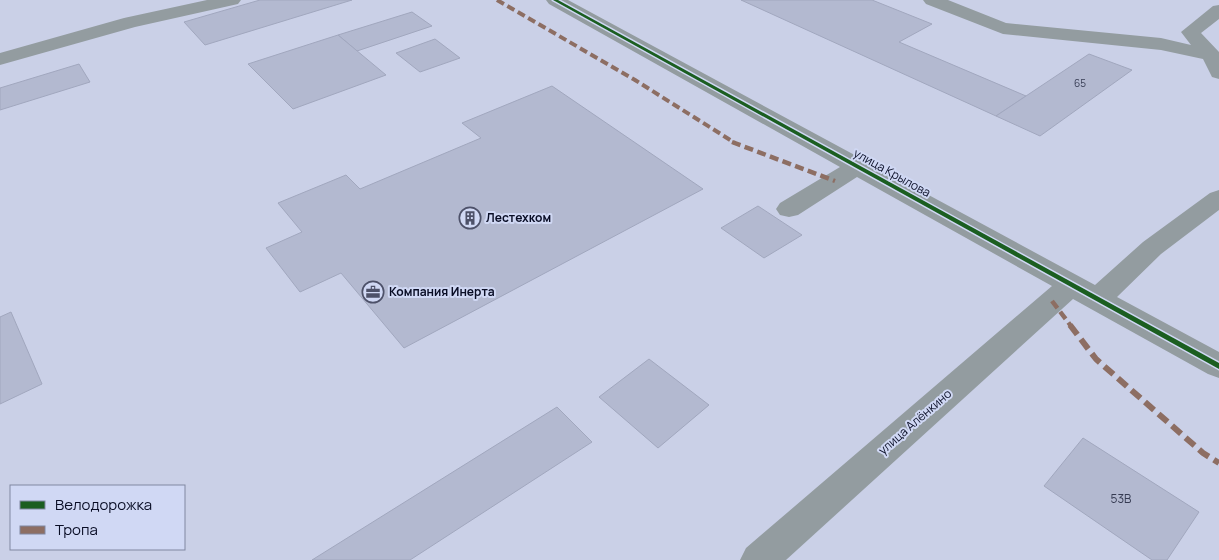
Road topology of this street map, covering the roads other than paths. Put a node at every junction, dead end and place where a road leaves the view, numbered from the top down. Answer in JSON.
{"nodes":[{"id":1,"x":232,"y":0,"type":"edge"},
{"id":2,"x":554,"y":0,"type":"edge"},
{"id":3,"x":932,"y":0,"type":"edge"},
{"id":4,"x":1219,"y":10,"type":"edge"},
{"id":5,"x":1190,"y":32,"type":"junction"},
{"id":6,"x":1161,"y":44,"type":"junction"},
{"id":7,"x":1211,"y":55,"type":"junction"},
{"id":8,"x":0,"y":59,"type":"edge"},
{"id":9,"x":1219,"y":73,"type":"edge"},
{"id":10,"x":857,"y":167,"type":"junction"},
{"id":11,"x":1219,"y":198,"type":"edge"},
{"id":12,"x":789,"y":210,"type":"dead end"},
{"id":13,"x":1084,"y":292,"type":"junction"},
{"id":14,"x":1219,"y":366,"type":"edge"},
{"id":15,"x":759,"y":560,"type":"edge"}],
"edges":[{"from":1,"to":8,"type":"street"},
{"from":2,"to":10,"type":"street","name":"улица Крылова"},
{"from":3,"to":6,"type":"street"},
{"from":4,"to":5,"type":"street"},
{"from":5,"to":6,"type":"street"},
{"from":5,"to":7,"type":"street"},
{"from":6,"to":7,"type":"street"},
{"from":7,"to":9,"type":"street"},
{"from":10,"to":12,"type":"street"},
{"from":10,"to":13,"type":"street","name":"улица Крылова"},
{"from":11,"to":13,"type":"street","name":"улица Алёнкино"},
{"from":13,"to":14,"type":"street","name":"улица Крылова"},
{"from":13,"to":15,"type":"street","name":"улица Алёнкино"}]}
